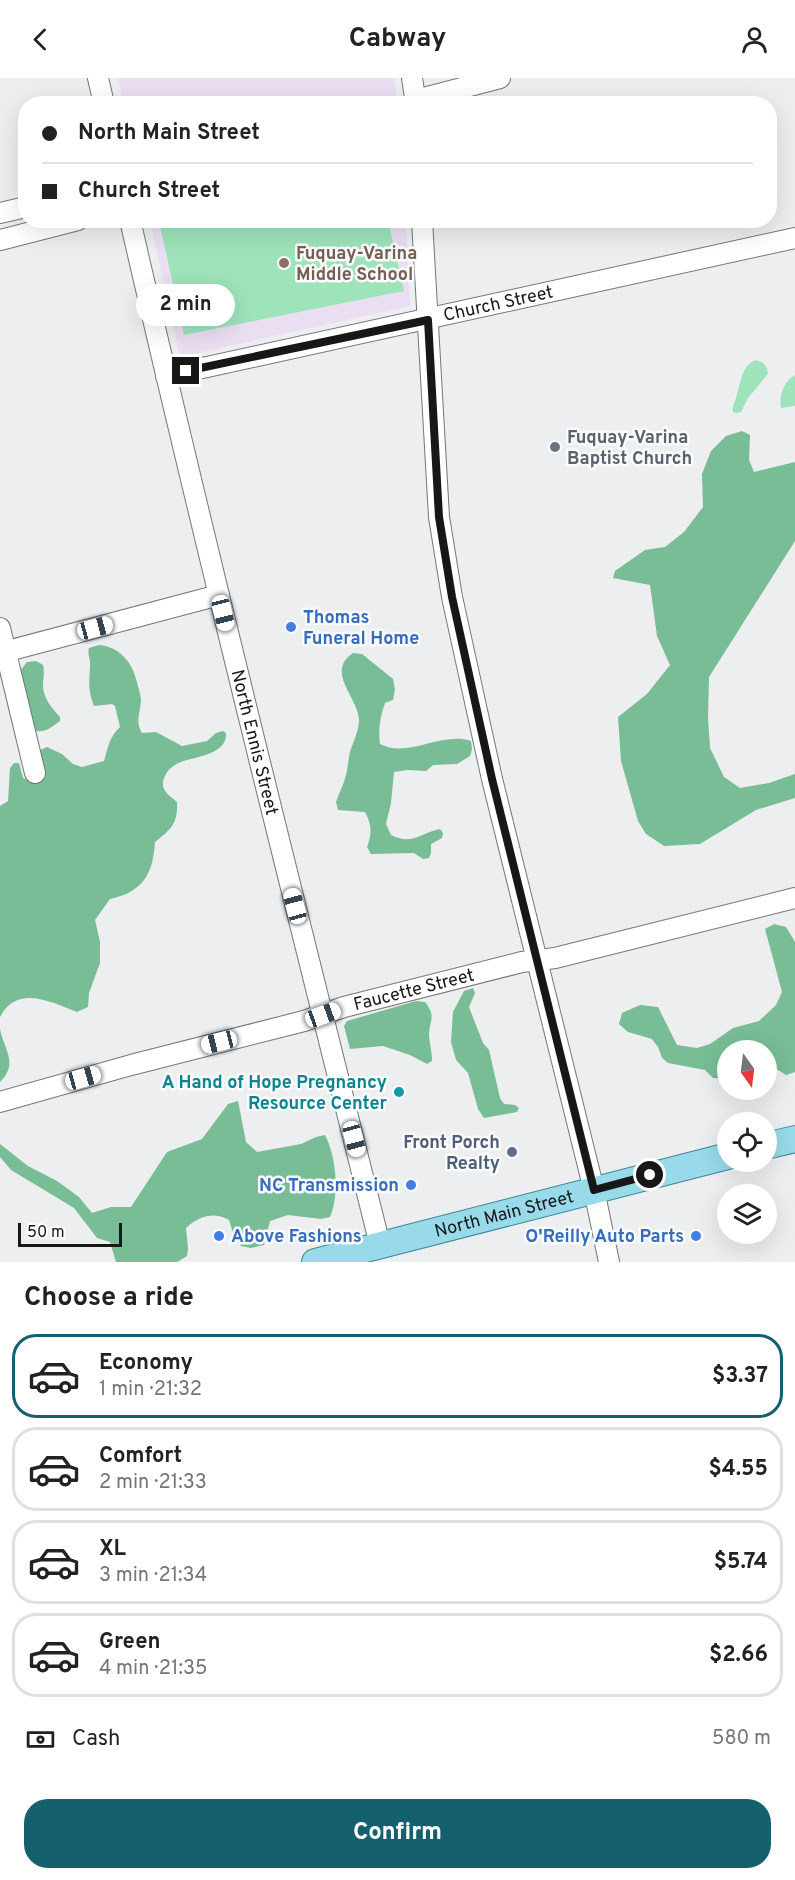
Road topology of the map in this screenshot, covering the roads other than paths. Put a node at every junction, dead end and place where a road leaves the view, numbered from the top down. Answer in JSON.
{"nodes":[{"id":1,"x":98,"y":78,"type":"edge"},
{"id":2,"x":412,"y":78,"type":"edge"},
{"id":3,"x":500,"y":78,"type":"edge"},
{"id":4,"x":102,"y":96,"type":"edge"},
{"id":5,"x":415,"y":96,"type":"edge"},
{"id":6,"x":437,"y":96,"type":"edge"},
{"id":7,"x":18,"y":209,"type":"edge"},
{"id":8,"x":0,"y":213,"type":"edge"},
{"id":9,"x":47,"y":228,"type":"edge"},
{"id":10,"x":132,"y":228,"type":"edge"},
{"id":11,"x":422,"y":228,"type":"edge"},
{"id":12,"x":795,"y":238,"type":"edge"},
{"id":13,"x":0,"y":240,"type":"edge"},
{"id":14,"x":428,"y":320,"type":"junction"},
{"id":15,"x":166,"y":376,"type":"junction"},
{"id":16,"x":219,"y":596,"type":"junction"},
{"id":17,"x":0,"y":628,"type":"edge"},
{"id":18,"x":3,"y":653,"type":"edge"},
{"id":19,"x":35,"y":773,"type":"dead end"},
{"id":20,"x":795,"y":898,"type":"edge"},
{"id":21,"x":537,"y":960,"type":"junction"},
{"id":22,"x":323,"y":1015,"type":"junction"},
{"id":23,"x":0,"y":1102,"type":"edge"},
{"id":24,"x":795,"y":1139,"type":"edge"},
{"id":25,"x":777,"y":1143,"type":"edge"},
{"id":26,"x":717,"y":1159,"type":"edge"},
{"id":27,"x":594,"y":1190,"type":"junction"},
{"id":28,"x":382,"y":1253,"type":"edge"},
{"id":29,"x":315,"y":1262,"type":"edge"},
{"id":30,"x":609,"y":1262,"type":"edge"}],
"edges":[{"from":1,"to":4,"type":"street"},
{"from":2,"to":5,"type":"street"},
{"from":3,"to":6,"type":"street"},
{"from":7,"to":8,"type":"street"},
{"from":9,"to":13,"type":"street"},
{"from":10,"to":15,"type":"street","name":"North Ennis Street"},
{"from":11,"to":14,"type":"street"},
{"from":12,"to":14,"type":"street","name":"Church Street"},
{"from":14,"to":15,"type":"street","name":"Church Street"},
{"from":14,"to":21,"type":"street"},
{"from":15,"to":16,"type":"street","name":"North Ennis Street"},
{"from":16,"to":18,"type":"street"},
{"from":16,"to":22,"type":"street","name":"North Ennis Street"},
{"from":17,"to":18,"type":"street"},
{"from":18,"to":19,"type":"street"},
{"from":20,"to":21,"type":"street","name":"Faucette Street"},
{"from":21,"to":22,"type":"street","name":"Faucette Street"},
{"from":21,"to":27,"type":"street"},
{"from":22,"to":23,"type":"street","name":"Faucette Street"},
{"from":22,"to":28,"type":"street","name":"North Ennis Street"},
{"from":24,"to":25,"type":"main road"},
{"from":26,"to":27,"type":"main road","name":"North Main Street"},
{"from":27,"to":28,"type":"main road","name":"North Main Street"},
{"from":27,"to":30,"type":"street"},
{"from":28,"to":29,"type":"main road","name":"North Main Street"}]}
